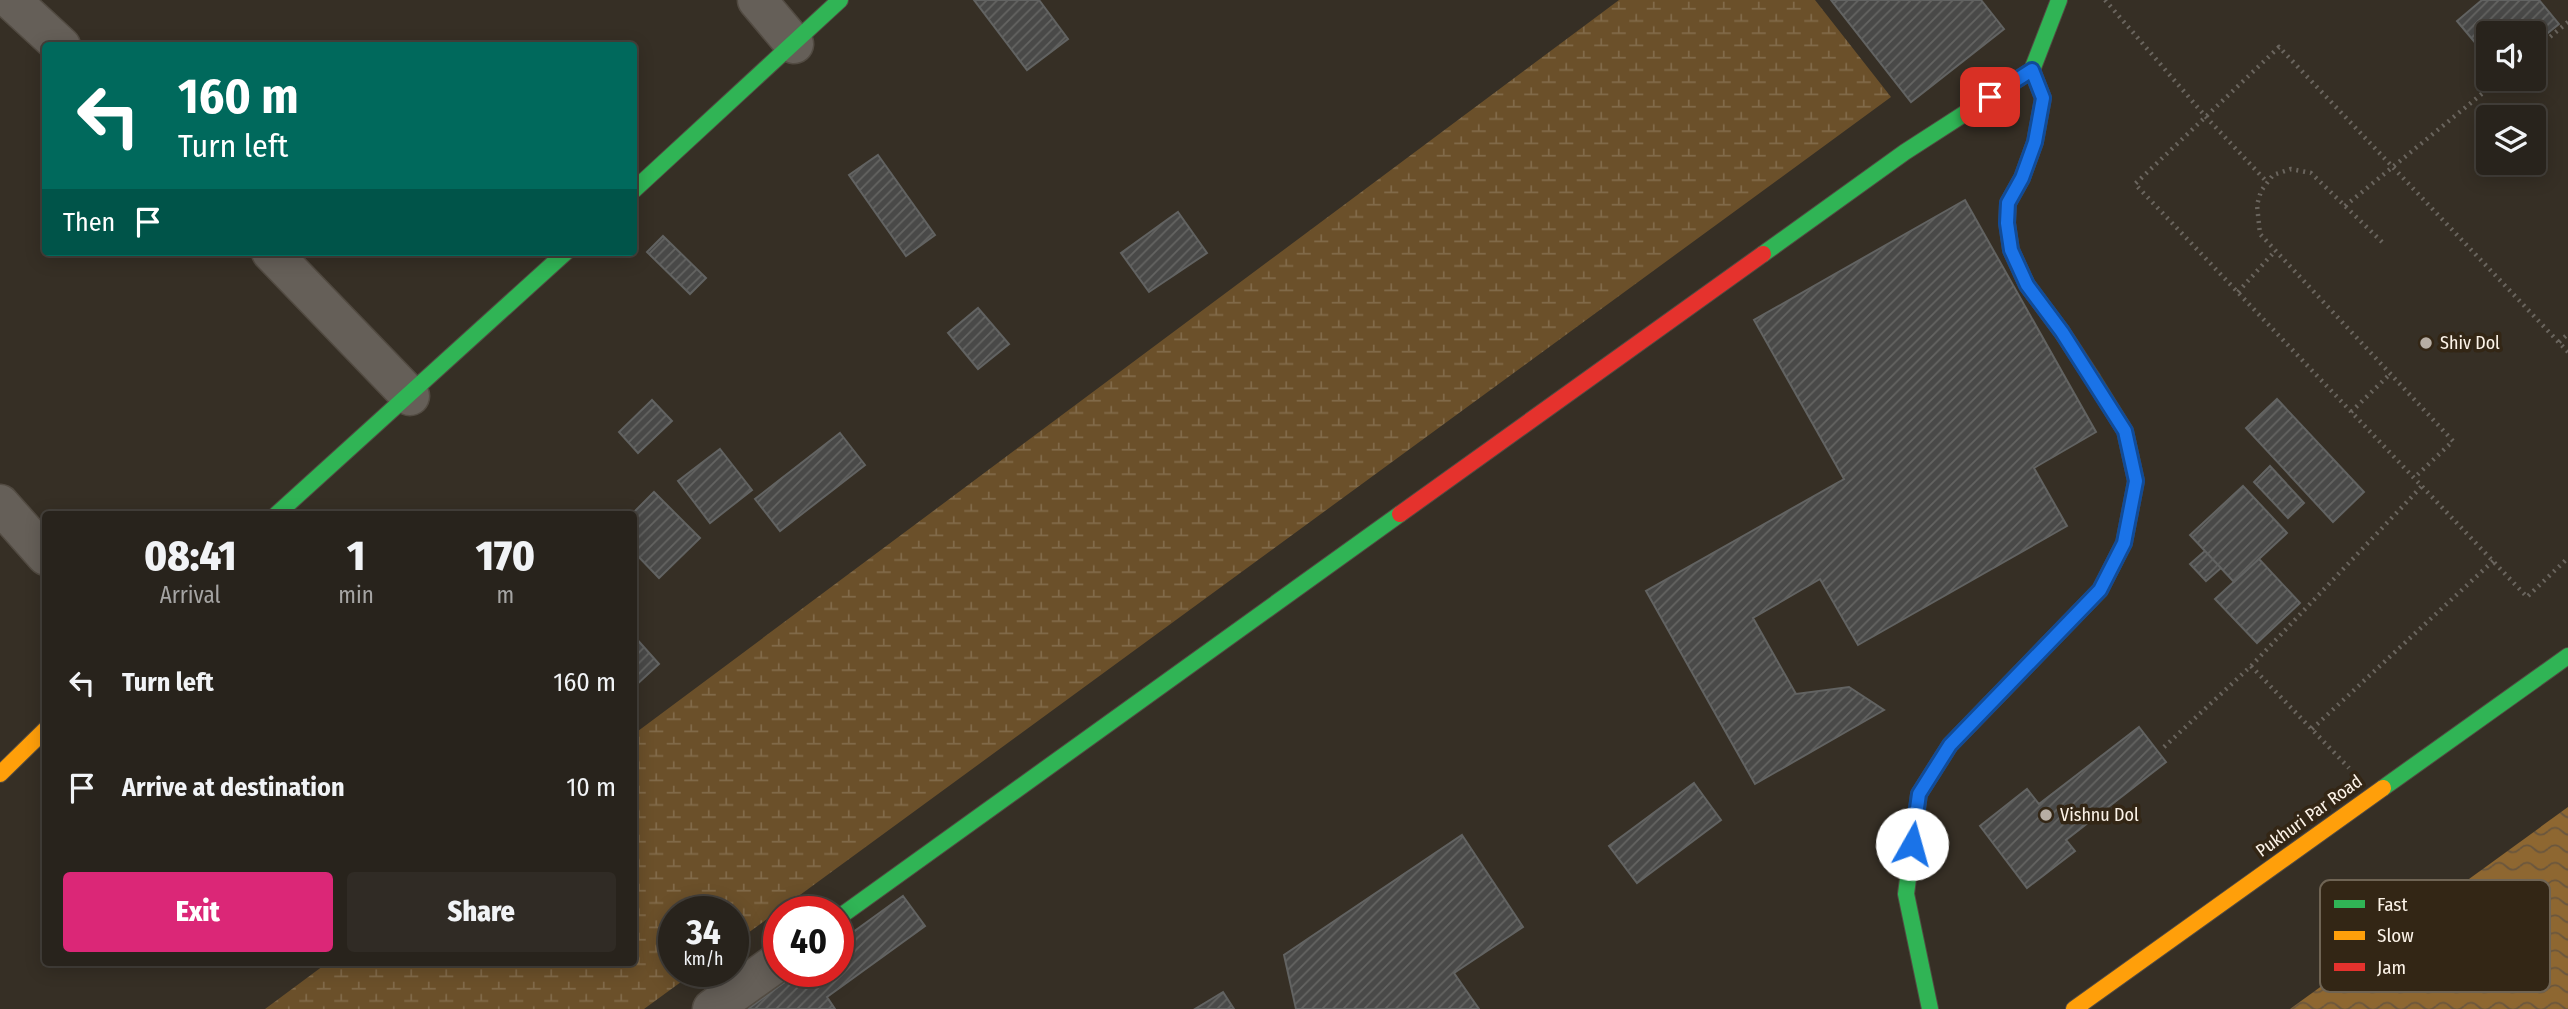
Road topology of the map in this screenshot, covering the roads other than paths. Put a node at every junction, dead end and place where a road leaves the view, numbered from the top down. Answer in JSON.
{"nodes":[{"id":1,"x":11,"y":0,"type":"edge"},
{"id":2,"x":757,"y":0,"type":"edge"},
{"id":3,"x":840,"y":0,"type":"edge"},
{"id":4,"x":2059,"y":0,"type":"edge"},
{"id":5,"x":57,"y":42,"type":"edge"},
{"id":6,"x":793,"y":44,"type":"junction"},
{"id":7,"x":2032,"y":70,"type":"junction"},
{"id":8,"x":637,"y":187,"type":"edge"},
{"id":9,"x":275,"y":256,"type":"edge"},
{"id":10,"x":562,"y":256,"type":"edge"},
{"id":11,"x":410,"y":396,"type":"junction"},
{"id":12,"x":0,"y":504,"type":"edge"},
{"id":13,"x":280,"y":511,"type":"edge"},
{"id":14,"x":42,"y":551,"type":"edge"},
{"id":15,"x":2568,"y":656,"type":"edge"},
{"id":16,"x":42,"y":733,"type":"edge"},
{"id":17,"x":0,"y":774,"type":"edge"},
{"id":18,"x":854,"y":907,"type":"edge"},
{"id":19,"x":763,"y":972,"type":"edge"},
{"id":20,"x":712,"y":1009,"type":"edge"},
{"id":21,"x":1930,"y":1009,"type":"edge"},
{"id":22,"x":2074,"y":1009,"type":"edge"}],
"edges":[{"from":1,"to":5,"type":"street"},
{"from":2,"to":6,"type":"street"},
{"from":3,"to":6,"type":"street"},
{"from":4,"to":7,"type":"street"},
{"from":6,"to":8,"type":"street"},
{"from":7,"to":18,"type":"street"},
{"from":7,"to":21,"type":"street"},
{"from":9,"to":11,"type":"street"},
{"from":10,"to":11,"type":"street"},
{"from":11,"to":13,"type":"street"},
{"from":12,"to":14,"type":"street"},
{"from":15,"to":22,"type":"street","name":"Pukhuri Par Road"},
{"from":16,"to":17,"type":"street"},
{"from":19,"to":20,"type":"street"}]}
